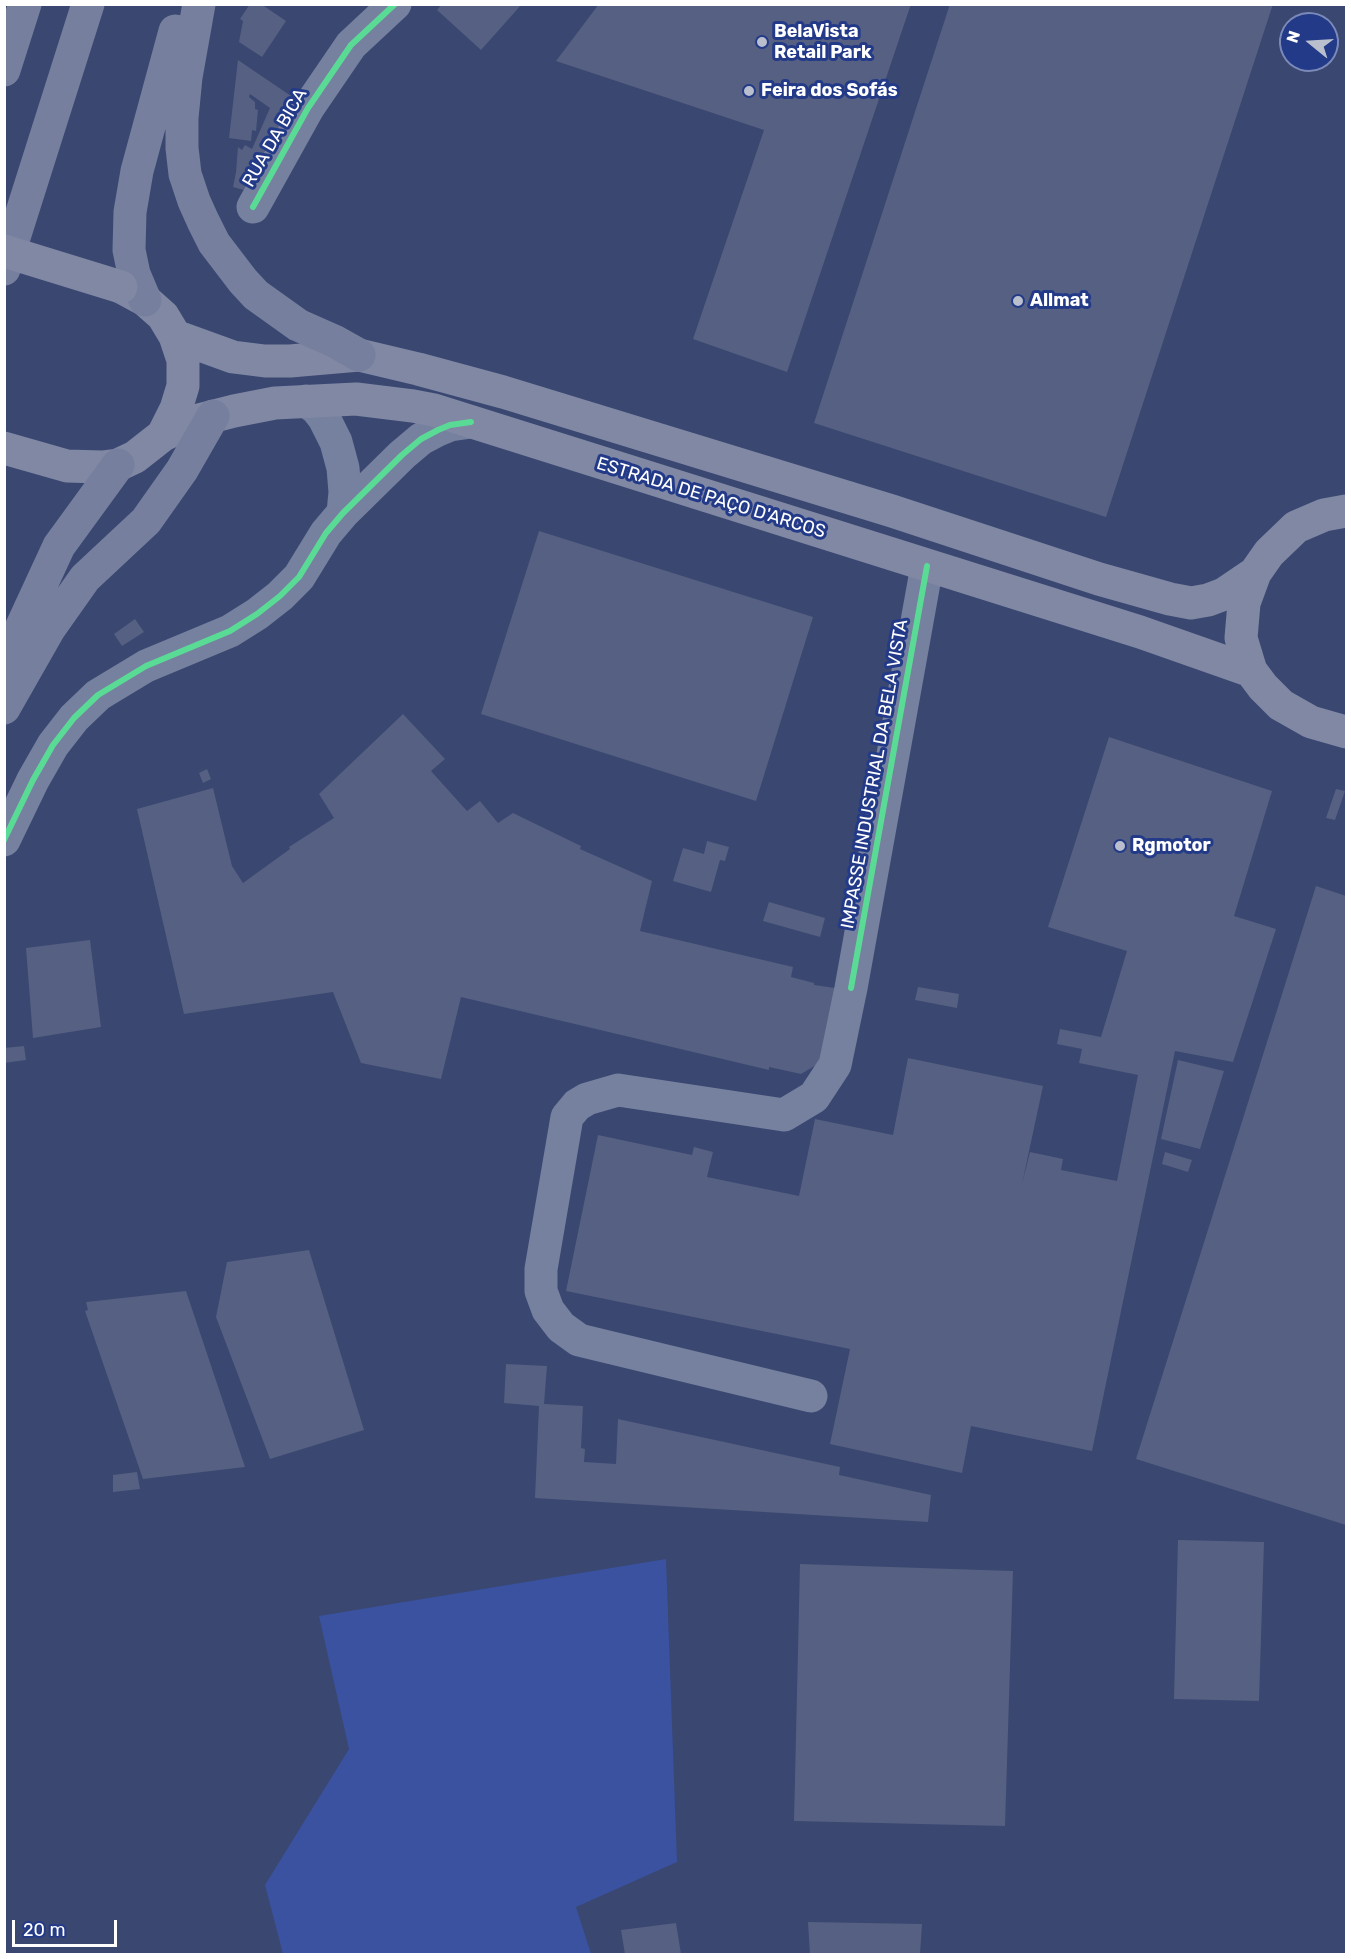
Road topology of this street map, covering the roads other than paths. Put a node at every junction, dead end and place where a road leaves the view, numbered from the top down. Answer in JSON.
{"nodes":[{"id":1,"x":25,"y":4,"type":"edge"},
{"id":2,"x":88,"y":4,"type":"edge"},
{"id":3,"x":182,"y":4,"type":"edge"},
{"id":4,"x":199,"y":4,"type":"edge"},
{"id":5,"x":395,"y":4,"type":"edge"},
{"id":6,"x":4,"y":70,"type":"edge"},
{"id":7,"x":253,"y":207,"type":"dead end"},
{"id":8,"x":4,"y":251,"type":"edge"},
{"id":9,"x":4,"y":268,"type":"edge"},
{"id":10,"x":133,"y":293,"type":"junction"},
{"id":11,"x":175,"y":336,"type":"junction"},
{"id":12,"x":359,"y":355,"type":"junction"},
{"id":13,"x":306,"y":401,"type":"junction"},
{"id":14,"x":213,"y":416,"type":"junction"},
{"id":15,"x":471,"y":423,"type":"junction"},
{"id":16,"x":163,"y":435,"type":"junction"},
{"id":17,"x":4,"y":448,"type":"edge"},
{"id":18,"x":118,"y":465,"type":"junction"},
{"id":19,"x":1347,"y":511,"type":"edge"},
{"id":20,"x":343,"y":513,"type":"junction"},
{"id":21,"x":927,"y":566,"type":"junction"},
{"id":22,"x":1255,"y":573,"type":"junction"},
{"id":23,"x":4,"y":665,"type":"edge"},
{"id":24,"x":1251,"y":670,"type":"junction"},
{"id":25,"x":4,"y":708,"type":"edge"},
{"id":26,"x":1347,"y":732,"type":"edge"},
{"id":27,"x":4,"y":840,"type":"edge"},
{"id":28,"x":812,"y":1396,"type":"dead end"}],
"edges":[{"from":1,"to":6,"type":"highway"},
{"from":2,"to":9,"type":"highway"},
{"from":3,"to":10,"type":"highway"},
{"from":4,"to":12,"type":"highway"},
{"from":5,"to":7,"type":"street","name":"RUA DA BICA"},
{"from":8,"to":10,"type":"main road","name":"ESTRADA DE PAÇO D'ARCOS","bridge":true},
{"from":10,"to":11,"type":"main road","name":"ESTRADA DE PAÇO D'ARCOS"},
{"from":11,"to":12,"type":"main road"},
{"from":11,"to":16,"type":"main road","name":"ESTRADA DE PAÇO D'ARCOS"},
{"from":12,"to":22,"type":"main road"},
{"from":13,"to":14,"type":"main road","name":"ESTRADA DE PAÇO D'ARCOS"},
{"from":13,"to":15,"type":"main road","name":"ESTRADA DE PAÇO D'ARCOS"},
{"from":13,"to":20,"type":"street"},
{"from":14,"to":16,"type":"main road","name":"ESTRADA DE PAÇO D'ARCOS"},
{"from":14,"to":25,"type":"highway"},
{"from":15,"to":20,"type":"street"},
{"from":15,"to":21,"type":"main road","name":"ESTRADA DE PAÇO D'ARCOS"},
{"from":16,"to":18,"type":"main road","name":"ESTRADA DE PAÇO D'ARCOS"},
{"from":17,"to":18,"type":"main road","name":"ESTRADA DE PAÇO D'ARCOS"},
{"from":18,"to":23,"type":"highway"},
{"from":19,"to":22,"type":"main road"},
{"from":20,"to":27,"type":"street"},
{"from":21,"to":24,"type":"main road","name":"ESTRADA DE PAÇO D'ARCOS"},
{"from":21,"to":28,"type":"street","name":"IMPASSE INDUSTRIAL DA BELA VISTA"},
{"from":22,"to":24,"type":"main road"},
{"from":24,"to":26,"type":"main road"}]}
